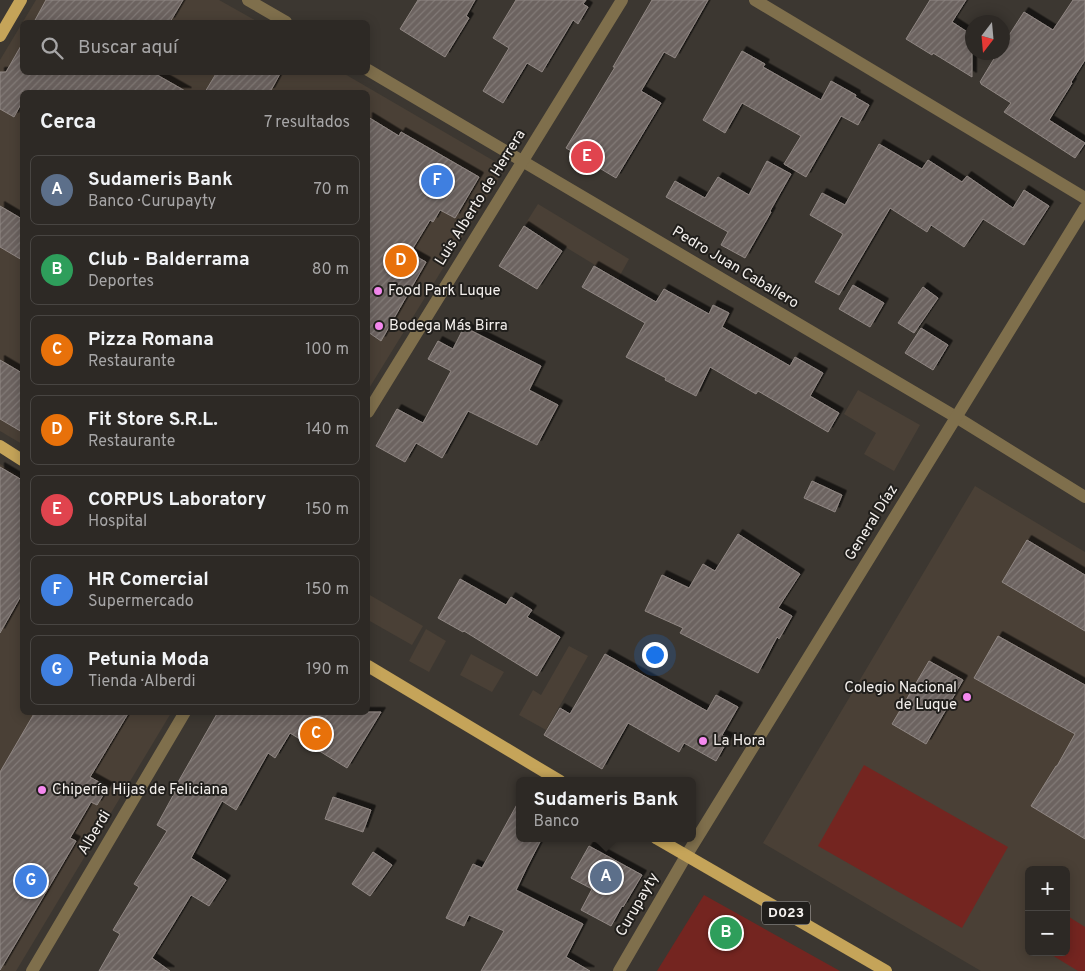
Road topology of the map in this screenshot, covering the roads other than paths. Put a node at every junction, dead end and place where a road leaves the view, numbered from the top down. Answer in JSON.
{"nodes":[{"id":1,"x":21,"y":0,"type":"edge"},
{"id":2,"x":248,"y":0,"type":"edge"},
{"id":3,"x":622,"y":0,"type":"edge"},
{"id":4,"x":755,"y":0,"type":"edge"},
{"id":5,"x":283,"y":20,"type":"edge"},
{"id":6,"x":0,"y":36,"type":"edge"},
{"id":7,"x":370,"y":71,"type":"edge"},
{"id":8,"x":522,"y":162,"type":"junction"},
{"id":9,"x":1085,"y":198,"type":"edge"},
{"id":10,"x":1085,"y":208,"type":"edge"},
{"id":11,"x":370,"y":409,"type":"edge"},
{"id":12,"x":956,"y":417,"type":"junction"},
{"id":13,"x":0,"y":446,"type":"edge"},
{"id":14,"x":20,"y":459,"type":"edge"},
{"id":15,"x":1085,"y":498,"type":"edge"},
{"id":16,"x":370,"y":667,"type":"edge"},
{"id":17,"x":183,"y":715,"type":"edge"},
{"id":18,"x":553,"y":777,"type":"edge"},
{"id":19,"x":696,"y":840,"type":"edge"},
{"id":20,"x":663,"y":842,"type":"edge"},
{"id":21,"x":695,"y":842,"type":"edge"},
{"id":22,"x":686,"y":856,"type":"junction"},
{"id":23,"x":32,"y":971,"type":"edge"},
{"id":24,"x":619,"y":971,"type":"edge"},
{"id":25,"x":886,"y":971,"type":"edge"}],
"edges":[{"from":1,"to":6,"type":"main road"},
{"from":2,"to":5,"type":"street"},
{"from":3,"to":8,"type":"street","name":"Luis Alberto de Herrera"},
{"from":4,"to":9,"type":"street"},
{"from":7,"to":8,"type":"street","name":"Pedro Juan Caballero"},
{"from":8,"to":11,"type":"street","name":"Luis Alberto de Herrera"},
{"from":8,"to":12,"type":"street","name":"Pedro Juan Caballero"},
{"from":10,"to":12,"type":"street","name":"General Díaz"},
{"from":12,"to":15,"type":"street","name":"Pedro Juan Caballero"},
{"from":12,"to":19,"type":"street","name":"General Díaz"},
{"from":13,"to":14,"type":"main road"},
{"from":16,"to":18,"type":"main road"},
{"from":17,"to":23,"type":"street","name":"Alberdi"},
{"from":20,"to":22,"type":"main road","number":"D023"},
{"from":21,"to":22,"type":"street","name":"General Díaz"},
{"from":22,"to":24,"type":"street","name":"Curupayty"},
{"from":22,"to":25,"type":"main road","number":"D023"}]}
